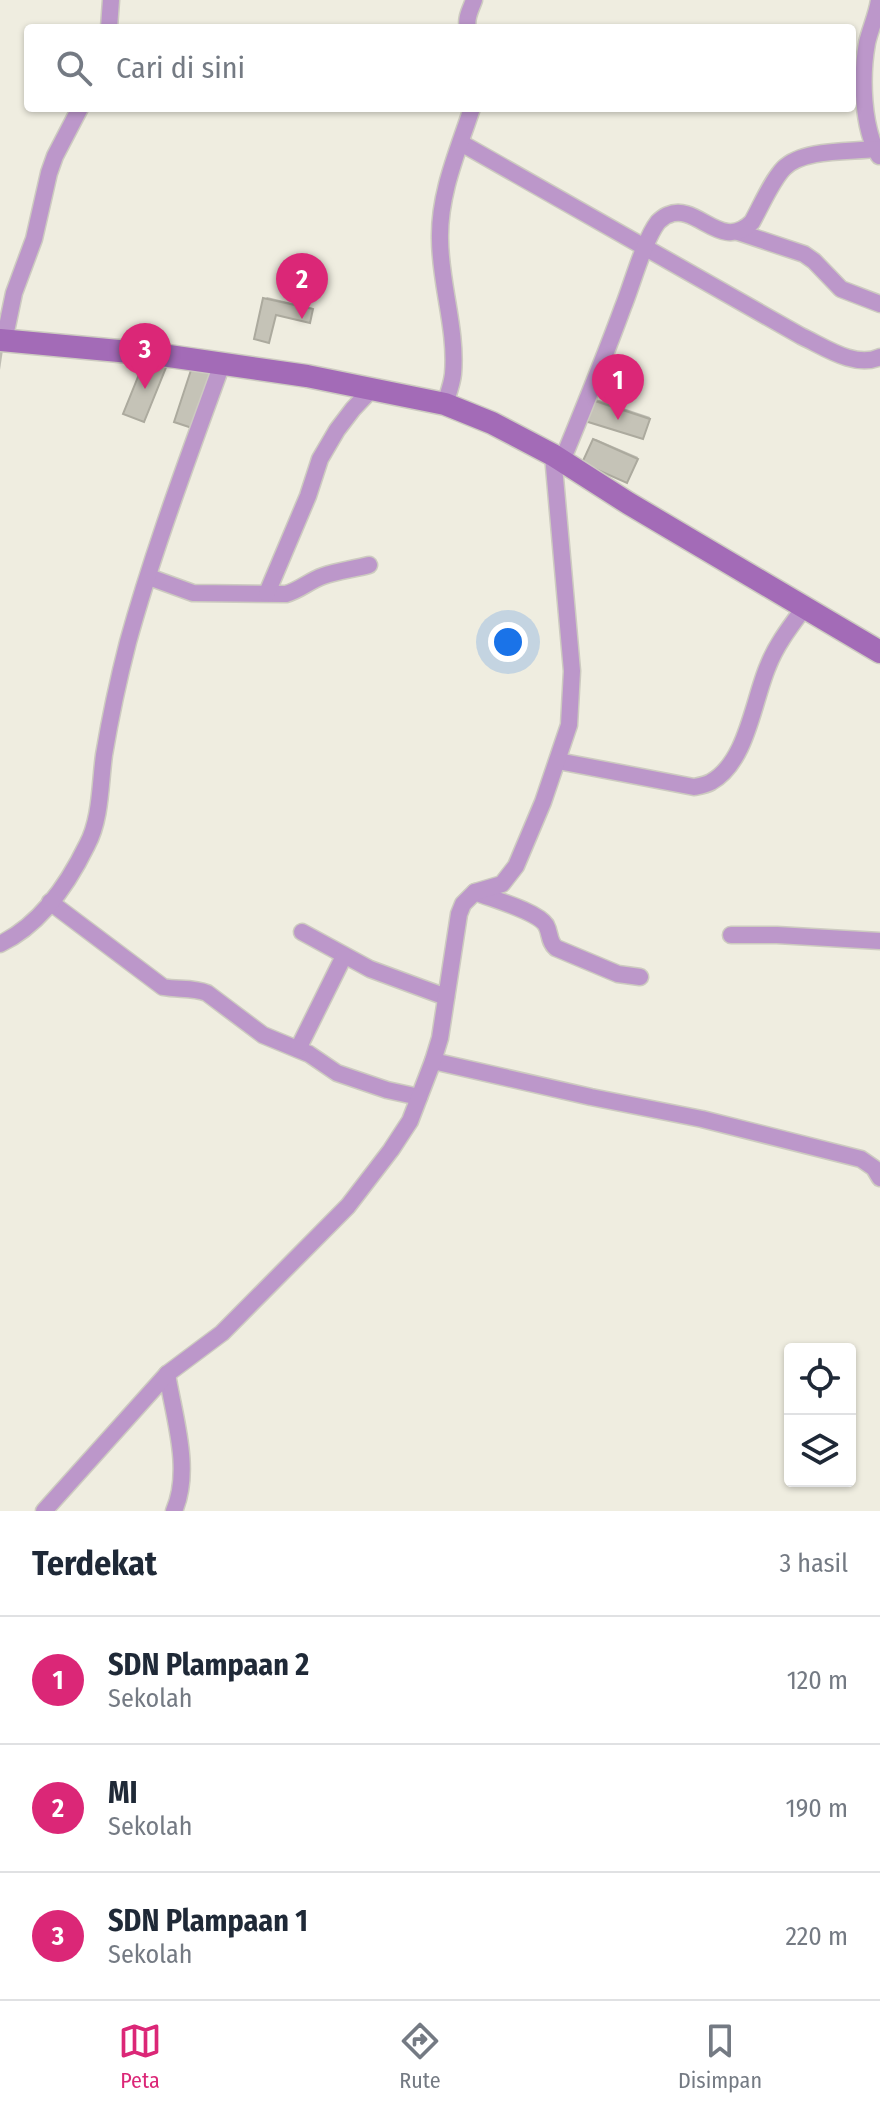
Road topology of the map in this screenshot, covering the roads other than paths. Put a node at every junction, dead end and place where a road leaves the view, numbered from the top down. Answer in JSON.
{"nodes":[{"id":1,"x":111,"y":0,"type":"edge"},
{"id":2,"x":474,"y":0,"type":"edge"},
{"id":3,"x":879,"y":0,"type":"edge"},
{"id":4,"x":109,"y":24,"type":"edge"},
{"id":5,"x":466,"y":24,"type":"edge"},
{"id":6,"x":78,"y":112,"type":"edge"},
{"id":7,"x":471,"y":112,"type":"edge"},
{"id":8,"x":461,"y":143,"type":"junction"},
{"id":9,"x":878,"y":153,"type":"edge"},
{"id":10,"x":738,"y":232,"type":"junction"},
{"id":11,"x":646,"y":248,"type":"junction"},
{"id":12,"x":880,"y":304,"type":"edge"},
{"id":13,"x":2,"y":340,"type":"edge"},
{"id":14,"x":880,"y":357,"type":"edge"},
{"id":15,"x":222,"y":364,"type":"junction"},
{"id":16,"x":371,"y":390,"type":"junction"},
{"id":17,"x":445,"y":404,"type":"junction"},
{"id":18,"x":558,"y":458,"type":"junction"},
{"id":19,"x":369,"y":565,"type":"dead end"},
{"id":20,"x":149,"y":577,"type":"junction"},
{"id":21,"x":267,"y":593,"type":"junction"},
{"id":22,"x":804,"y":608,"type":"junction"},
{"id":23,"x":880,"y":652,"type":"edge"},
{"id":24,"x":558,"y":761,"type":"junction"},
{"id":25,"x":475,"y":892,"type":"junction"},
{"id":26,"x":50,"y":902,"type":"junction"},
{"id":27,"x":302,"y":932,"type":"dead end"},
{"id":28,"x":731,"y":935,"type":"dead end"},
{"id":29,"x":880,"y":941,"type":"edge"},
{"id":30,"x":0,"y":944,"type":"edge"},
{"id":31,"x":344,"y":956,"type":"junction"},
{"id":32,"x":640,"y":977,"type":"dead end"},
{"id":33,"x":446,"y":997,"type":"junction"},
{"id":34,"x":298,"y":1049,"type":"junction"},
{"id":35,"x":433,"y":1061,"type":"junction"},
{"id":36,"x":419,"y":1097,"type":"junction"},
{"id":37,"x":880,"y":1178,"type":"edge"},
{"id":38,"x":167,"y":1374,"type":"junction"},
{"id":39,"x":44,"y":1511,"type":"edge"},
{"id":40,"x":174,"y":1511,"type":"edge"}],
"edges":[{"from":1,"to":4,"type":"street"},
{"from":2,"to":5,"type":"street"},
{"from":3,"to":9,"type":"street"},
{"from":6,"to":13,"type":"street"},
{"from":7,"to":8,"type":"street"},
{"from":8,"to":11,"type":"street"},
{"from":8,"to":17,"type":"street"},
{"from":9,"to":10,"type":"street"},
{"from":10,"to":11,"type":"street"},
{"from":10,"to":12,"type":"street"},
{"from":11,"to":14,"type":"street"},
{"from":11,"to":18,"type":"street"},
{"from":13,"to":15,"type":"street"},
{"from":15,"to":16,"type":"street"},
{"from":15,"to":20,"type":"street"},
{"from":16,"to":17,"type":"street"},
{"from":16,"to":21,"type":"street"},
{"from":17,"to":18,"type":"street"},
{"from":18,"to":22,"type":"street"},
{"from":18,"to":24,"type":"street"},
{"from":19,"to":21,"type":"street"},
{"from":20,"to":21,"type":"street"},
{"from":20,"to":26,"type":"street"},
{"from":22,"to":23,"type":"street"},
{"from":22,"to":24,"type":"street"},
{"from":24,"to":25,"type":"street"},
{"from":25,"to":32,"type":"street"},
{"from":25,"to":33,"type":"street"},
{"from":26,"to":30,"type":"street"},
{"from":26,"to":34,"type":"street"},
{"from":27,"to":31,"type":"street"},
{"from":28,"to":29,"type":"street"},
{"from":31,"to":33,"type":"street"},
{"from":31,"to":34,"type":"street"},
{"from":33,"to":35,"type":"street"},
{"from":34,"to":36,"type":"street"},
{"from":35,"to":36,"type":"street"},
{"from":35,"to":37,"type":"street"},
{"from":36,"to":38,"type":"street"},
{"from":38,"to":39,"type":"street"},
{"from":38,"to":40,"type":"street"}]}
